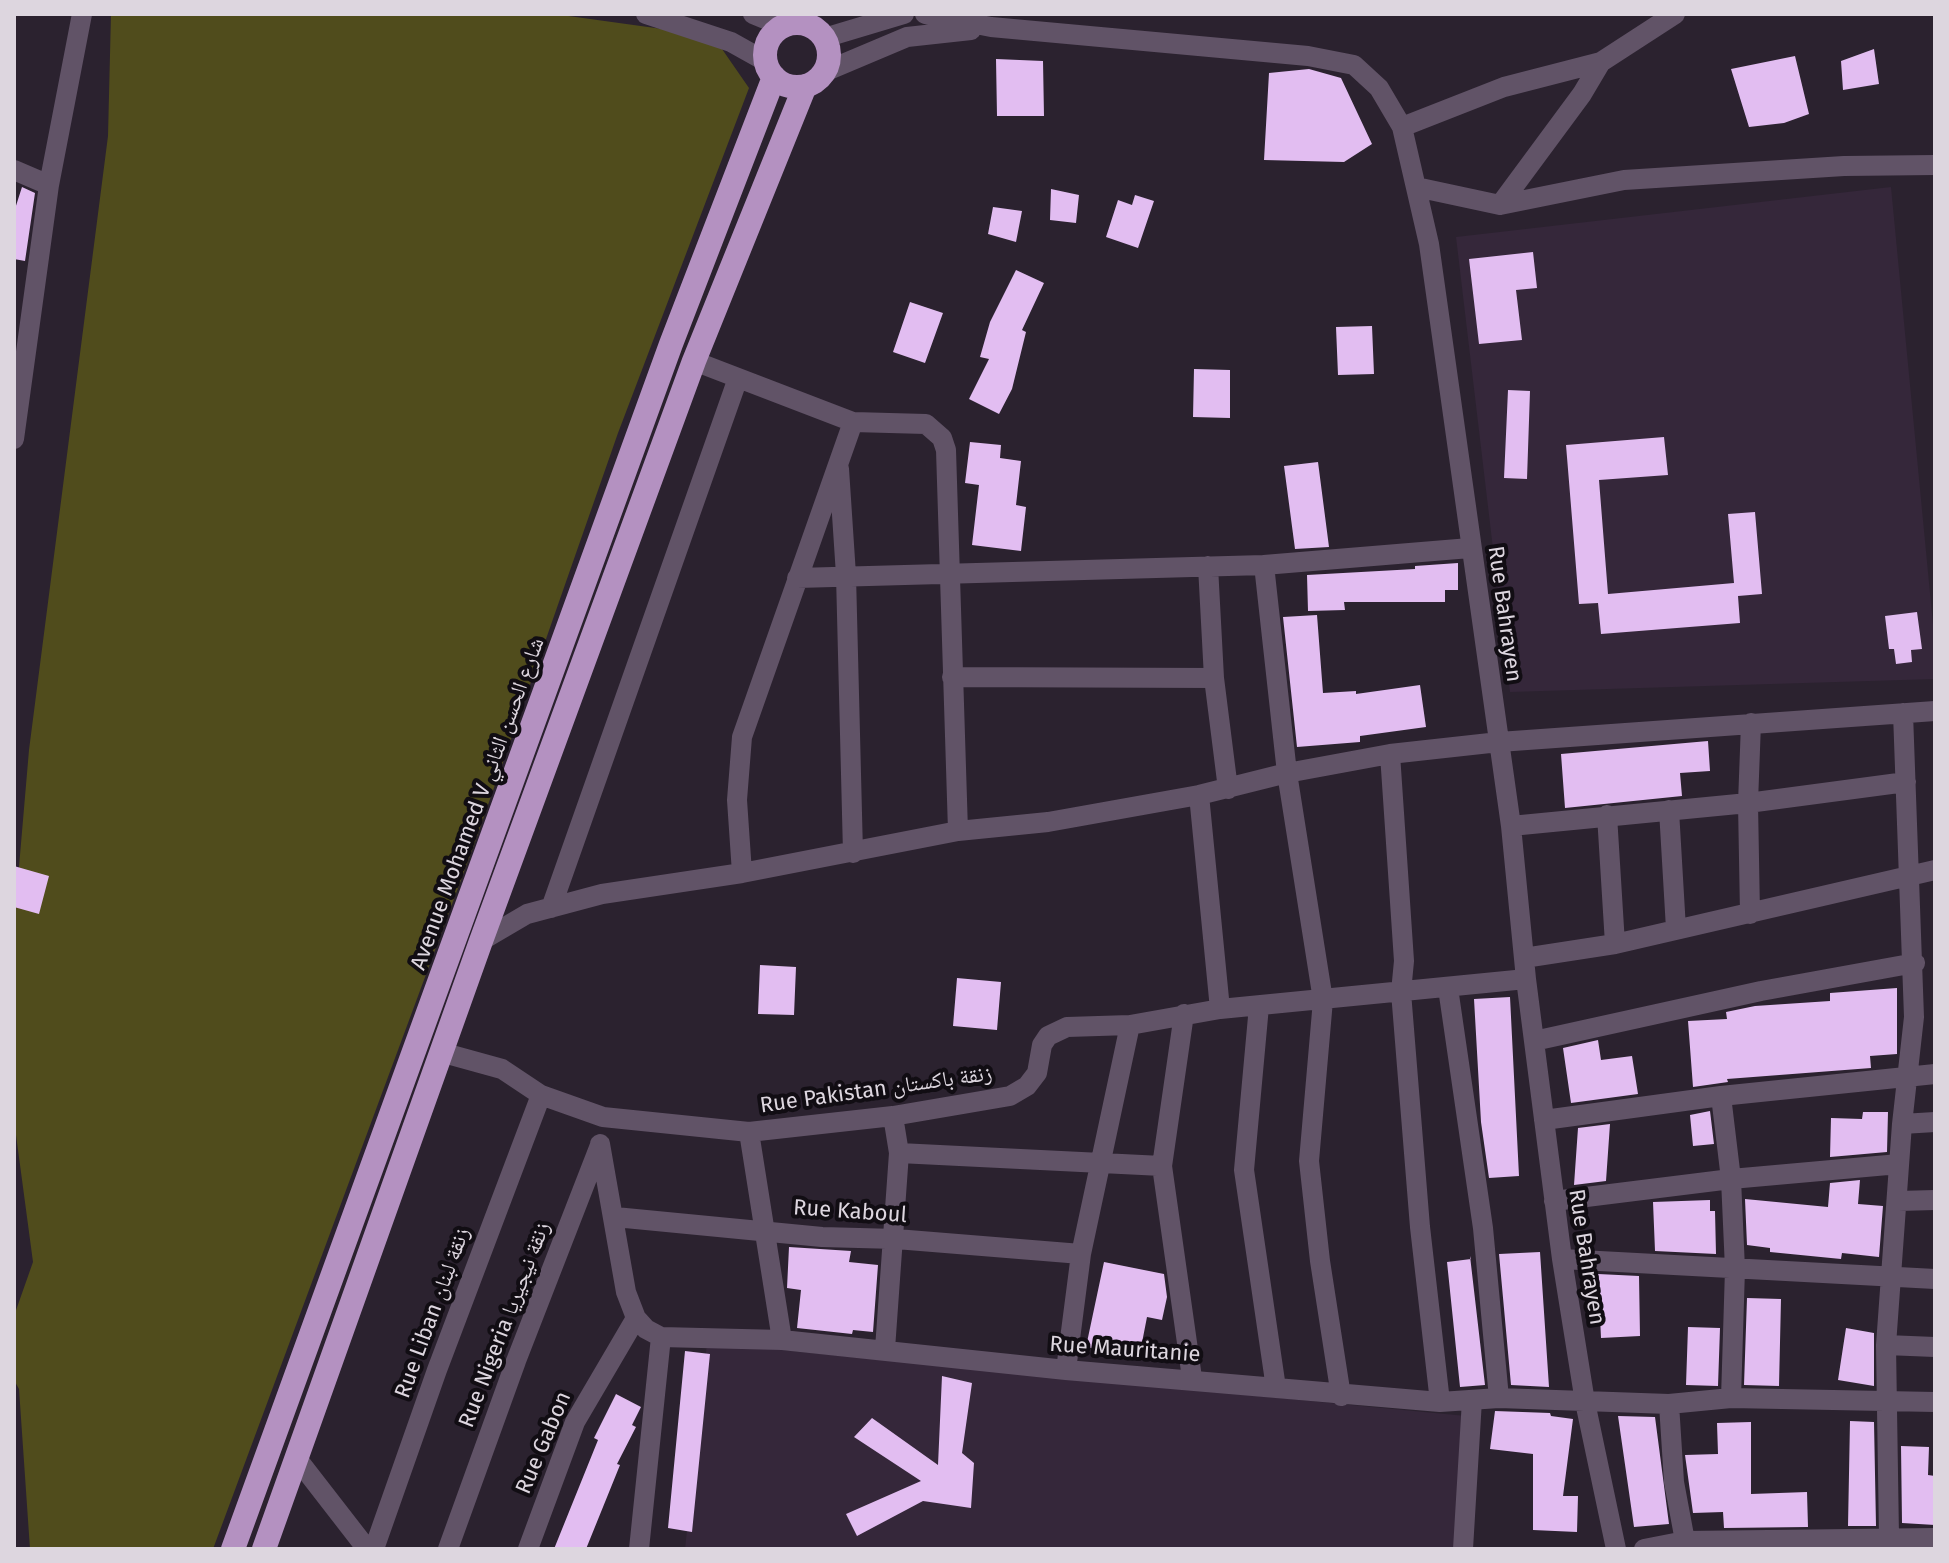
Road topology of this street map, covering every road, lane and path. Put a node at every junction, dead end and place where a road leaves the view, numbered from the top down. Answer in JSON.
{"nodes":[{"id":1,"x":82,"y":14,"type":"edge"},
{"id":2,"x":646,"y":14,"type":"edge"},
{"id":3,"x":753,"y":14,"type":"edge"},
{"id":4,"x":830,"y":14,"type":"edge"},
{"id":5,"x":904,"y":14,"type":"edge"},
{"id":6,"x":925,"y":14,"type":"edge"},
{"id":7,"x":1675,"y":14,"type":"edge"},
{"id":8,"x":788,"y":21,"type":"edge"},
{"id":9,"x":991,"y":27,"type":"junction"},
{"id":10,"x":824,"y":38,"type":"junction"},
{"id":11,"x":1601,"y":62,"type":"junction"},
{"id":12,"x":770,"y":69,"type":"junction"},
{"id":13,"x":814,"y":79,"type":"junction"},
{"id":14,"x":1402,"y":127,"type":"junction"},
{"id":15,"x":1935,"y":165,"type":"edge"},
{"id":16,"x":14,"y":170,"type":"edge"},
{"id":17,"x":49,"y":185,"type":"junction"},
{"id":18,"x":1416,"y":187,"type":"junction"},
{"id":19,"x":1500,"y":205,"type":"junction"},
{"id":20,"x":694,"y":361,"type":"junction"},
{"id":21,"x":738,"y":378,"type":"junction"},
{"id":22,"x":853,"y":422,"type":"junction"},
{"id":23,"x":14,"y":439,"type":"edge"},
{"id":24,"x":838,"y":461,"type":"junction"},
{"id":25,"x":1470,"y":548,"type":"junction"},
{"id":26,"x":1264,"y":565,"type":"junction"},
{"id":27,"x":1208,"y":566,"type":"junction"},
{"id":28,"x":948,"y":573,"type":"junction"},
{"id":29,"x":846,"y":575,"type":"junction"},
{"id":30,"x":797,"y":578,"type":"junction"},
{"id":31,"x":952,"y":677,"type":"junction"},
{"id":32,"x":1214,"y":678,"type":"junction"},
{"id":33,"x":1935,"y":711,"type":"edge"},
{"id":34,"x":1903,"y":713,"type":"junction"},
{"id":35,"x":1751,"y":723,"type":"junction"},
{"id":36,"x":1499,"y":742,"type":"junction"},
{"id":37,"x":1390,"y":754,"type":"junction"},
{"id":38,"x":1287,"y":773,"type":"junction"},
{"id":39,"x":1906,"y":782,"type":"junction"},
{"id":40,"x":1228,"y":789,"type":"junction"},
{"id":41,"x":1199,"y":795,"type":"junction"},
{"id":42,"x":1748,"y":803,"type":"junction"},
{"id":43,"x":1669,"y":810,"type":"junction"},
{"id":44,"x":1607,"y":815,"type":"junction"},
{"id":45,"x":1511,"y":826,"type":"junction"},
{"id":46,"x":958,"y":831,"type":"junction"},
{"id":47,"x":853,"y":853,"type":"junction"},
{"id":48,"x":1935,"y":870,"type":"edge"},
{"id":49,"x":742,"y":873,"type":"junction"},
{"id":50,"x":1908,"y":876,"type":"junction"},
{"id":51,"x":551,"y":908,"type":"junction"},
{"id":52,"x":1750,"y":914,"type":"junction"},
{"id":53,"x":1676,"y":929,"type":"junction"},
{"id":54,"x":481,"y":941,"type":"junction"},
{"id":55,"x":1615,"y":944,"type":"junction"},
{"id":56,"x":1915,"y":963,"type":"junction"},
{"id":57,"x":1525,"y":968,"type":"junction"},
{"id":58,"x":1448,"y":988,"type":"junction"},
{"id":59,"x":1401,"y":992,"type":"junction"},
{"id":60,"x":1323,"y":1000,"type":"junction"},
{"id":61,"x":1259,"y":1006,"type":"junction"},
{"id":62,"x":1220,"y":1009,"type":"junction"},
{"id":63,"x":1184,"y":1014,"type":"junction"},
{"id":64,"x":1130,"y":1025,"type":"junction"},
{"id":65,"x":1534,"y":1041,"type":"junction"},
{"id":66,"x":444,"y":1053,"type":"junction"},
{"id":67,"x":1935,"y":1074,"type":"edge"},
{"id":68,"x":1907,"y":1076,"type":"junction"},
{"id":69,"x":541,"y":1095,"type":"junction"},
{"id":70,"x":1721,"y":1096,"type":"junction"},
{"id":71,"x":893,"y":1116,"type":"junction"},
{"id":72,"x":603,"y":1117,"type":"junction"},
{"id":73,"x":1544,"y":1120,"type":"junction"},
{"id":74,"x":1935,"y":1122,"type":"edge"},
{"id":75,"x":1902,"y":1124,"type":"junction"},
{"id":76,"x":749,"y":1132,"type":"junction"},
{"id":77,"x":600,"y":1144,"type":"junction"},
{"id":78,"x":899,"y":1153,"type":"junction"},
{"id":79,"x":1899,"y":1164,"type":"junction"},
{"id":80,"x":1098,"y":1165,"type":"junction"},
{"id":81,"x":1162,"y":1166,"type":"junction"},
{"id":82,"x":1731,"y":1179,"type":"junction"},
{"id":83,"x":1935,"y":1200,"type":"edge"},
{"id":84,"x":1554,"y":1201,"type":"junction"},
{"id":85,"x":1898,"y":1201,"type":"junction"},
{"id":86,"x":615,"y":1217,"type":"junction"},
{"id":87,"x":761,"y":1228,"type":"junction"},
{"id":88,"x":896,"y":1239,"type":"junction"},
{"id":89,"x":1081,"y":1254,"type":"junction"},
{"id":90,"x":1562,"y":1259,"type":"junction"},
{"id":91,"x":1735,"y":1269,"type":"junction"},
{"id":92,"x":1891,"y":1277,"type":"junction"},
{"id":93,"x":1935,"y":1279,"type":"edge"},
{"id":94,"x":636,"y":1318,"type":"junction"},
{"id":95,"x":661,"y":1337,"type":"junction"},
{"id":96,"x":782,"y":1340,"type":"junction"},
{"id":97,"x":1886,"y":1345,"type":"junction"},
{"id":98,"x":1935,"y":1347,"type":"edge"},
{"id":99,"x":885,"y":1349,"type":"junction"},
{"id":100,"x":1066,"y":1370,"type":"junction"},
{"id":101,"x":1192,"y":1378,"type":"junction"},
{"id":102,"x":1276,"y":1388,"type":"junction"},
{"id":103,"x":1341,"y":1396,"type":"junction"},
{"id":104,"x":1499,"y":1398,"type":"junction"},
{"id":105,"x":1731,"y":1398,"type":"junction"},
{"id":106,"x":1889,"y":1399,"type":"junction"},
{"id":107,"x":1472,"y":1400,"type":"junction"},
{"id":108,"x":1440,"y":1402,"type":"junction"},
{"id":109,"x":1585,"y":1402,"type":"junction"},
{"id":110,"x":1935,"y":1402,"type":"edge"},
{"id":111,"x":1669,"y":1404,"type":"junction"},
{"id":112,"x":298,"y":1460,"type":"junction"},
{"id":113,"x":1889,"y":1537,"type":"junction"},
{"id":114,"x":1935,"y":1538,"type":"edge"},
{"id":115,"x":1685,"y":1541,"type":"junction"},
{"id":116,"x":233,"y":1549,"type":"edge"},
{"id":117,"x":264,"y":1549,"type":"edge"},
{"id":118,"x":367,"y":1549,"type":"edge"},
{"id":119,"x":374,"y":1549,"type":"edge"},
{"id":120,"x":448,"y":1549,"type":"edge"},
{"id":121,"x":528,"y":1549,"type":"edge"},
{"id":122,"x":639,"y":1549,"type":"edge"},
{"id":123,"x":1463,"y":1549,"type":"edge"},
{"id":124,"x":1616,"y":1549,"type":"edge"},
{"id":125,"x":1644,"y":1549,"type":"edge"}],
"edges":[{"from":1,"to":17,"type":"street"},
{"from":2,"to":12,"type":"street"},
{"from":3,"to":8,"type":"street"},
{"from":4,"to":10,"type":"highway"},
{"from":5,"to":10,"type":"street"},
{"from":6,"to":9,"type":"street","name":"Rue Bahrayen"},
{"from":7,"to":11,"type":"street"},
{"from":8,"to":10,"type":"highway"},
{"from":8,"to":12,"type":"highway"},
{"from":9,"to":13,"type":"street","name":"Rue Bahrayen"},
{"from":9,"to":14,"type":"street","name":"Rue Bahrayen"},
{"from":10,"to":13,"type":"highway"},
{"from":11,"to":14,"type":"street"},
{"from":11,"to":19,"type":"street"},
{"from":12,"to":13,"type":"highway"},
{"from":12,"to":116,"type":"highway","name":"Avenue Mohamed V شارع الحسن الثاني"},
{"from":13,"to":20,"type":"highway"},
{"from":14,"to":18,"type":"street","name":"Rue Bahrayen"},
{"from":15,"to":19,"type":"street"},
{"from":16,"to":17,"type":"street"},
{"from":17,"to":23,"type":"street"},
{"from":18,"to":19,"type":"street"},
{"from":18,"to":25,"type":"street","name":"Rue Bahrayen"},
{"from":20,"to":21,"type":"street"},
{"from":20,"to":54,"type":"highway"},
{"from":21,"to":22,"type":"street"},
{"from":21,"to":51,"type":"street"},
{"from":22,"to":24,"type":"street"},
{"from":22,"to":28,"type":"street"},
{"from":24,"to":29,"type":"street"},
{"from":24,"to":30,"type":"street"},
{"from":25,"to":26,"type":"street"},
{"from":25,"to":36,"type":"street","name":"Rue Bahrayen"},
{"from":26,"to":27,"type":"street"},
{"from":26,"to":38,"type":"street"},
{"from":27,"to":28,"type":"street"},
{"from":27,"to":32,"type":"street"},
{"from":28,"to":29,"type":"street"},
{"from":28,"to":31,"type":"street"},
{"from":29,"to":30,"type":"street"},
{"from":29,"to":47,"type":"street"},
{"from":30,"to":49,"type":"street"},
{"from":31,"to":32,"type":"street"},
{"from":31,"to":46,"type":"street"},
{"from":32,"to":40,"type":"street"},
{"from":33,"to":34,"type":"street"},
{"from":34,"to":35,"type":"street"},
{"from":34,"to":39,"type":"street"},
{"from":35,"to":36,"type":"street"},
{"from":35,"to":42,"type":"street"},
{"from":36,"to":37,"type":"street"},
{"from":36,"to":45,"type":"street","name":"Rue Bahrayen"},
{"from":37,"to":38,"type":"street"},
{"from":37,"to":59,"type":"street"},
{"from":38,"to":40,"type":"street"},
{"from":38,"to":60,"type":"street"},
{"from":39,"to":42,"type":"street"},
{"from":39,"to":50,"type":"street"},
{"from":40,"to":41,"type":"street"},
{"from":41,"to":46,"type":"street"},
{"from":41,"to":62,"type":"street"},
{"from":42,"to":43,"type":"street"},
{"from":42,"to":52,"type":"street"},
{"from":43,"to":44,"type":"street"},
{"from":43,"to":53,"type":"street"},
{"from":44,"to":45,"type":"street"},
{"from":44,"to":55,"type":"street"},
{"from":45,"to":57,"type":"street","name":"Rue Bahrayen"},
{"from":46,"to":47,"type":"street"},
{"from":47,"to":49,"type":"street"},
{"from":48,"to":50,"type":"street","name":"Rue Pakistan زنقة باكستان"},
{"from":49,"to":51,"type":"street"},
{"from":50,"to":52,"type":"street","name":"Rue Pakistan زنقة باكستان"},
{"from":50,"to":56,"type":"street"},
{"from":51,"to":54,"type":"street"},
{"from":52,"to":53,"type":"street","name":"Rue Pakistan زنقة باكستان"},
{"from":53,"to":55,"type":"street","name":"Rue Pakistan زنقة باكستان"},
{"from":54,"to":66,"type":"highway"},
{"from":55,"to":57,"type":"street","name":"Rue Pakistan زنقة باكستان"},
{"from":56,"to":65,"type":"street"},
{"from":56,"to":68,"type":"street"},
{"from":57,"to":58,"type":"street","name":"Rue Pakistan زنقة باكستان"},
{"from":57,"to":65,"type":"street","name":"Rue Bahrayen"},
{"from":58,"to":59,"type":"street","name":"Rue Pakistan زنقة باكستان"},
{"from":58,"to":104,"type":"street"},
{"from":59,"to":60,"type":"street","name":"Rue Pakistan زنقة باكستان"},
{"from":59,"to":108,"type":"street"},
{"from":60,"to":61,"type":"street","name":"Rue Pakistan زنقة باكستان"},
{"from":60,"to":103,"type":"street"},
{"from":61,"to":62,"type":"street","name":"Rue Pakistan زنقة باكستان"},
{"from":61,"to":102,"type":"street"},
{"from":62,"to":63,"type":"street","name":"Rue Pakistan زنقة باكستان"},
{"from":63,"to":64,"type":"street","name":"Rue Pakistan زنقة باكستان"},
{"from":63,"to":81,"type":"street"},
{"from":64,"to":71,"type":"street","name":"Rue Pakistan زنقة باكستان"},
{"from":64,"to":80,"type":"street"},
{"from":65,"to":73,"type":"street","name":"Rue Bahrayen"},
{"from":66,"to":69,"type":"street","name":"Rue Pakistan زنقة باكستان"},
{"from":66,"to":112,"type":"highway"},
{"from":67,"to":68,"type":"street"},
{"from":68,"to":70,"type":"street"},
{"from":68,"to":75,"type":"street"},
{"from":69,"to":72,"type":"street","name":"Rue Pakistan زنقة باكستان"},
{"from":69,"to":119,"type":"street","name":"Rue Liban زنقة لبنان"},
{"from":70,"to":73,"type":"street"},
{"from":70,"to":82,"type":"street"},
{"from":71,"to":76,"type":"street","name":"Rue Pakistan زنقة باكستان"},
{"from":71,"to":78,"type":"street"},
{"from":72,"to":76,"type":"street","name":"Rue Pakistan زنقة باكستان"},
{"from":72,"to":77,"type":"street","name":"Rue Nigeria زنقة نيجيريا"},
{"from":73,"to":84,"type":"street","name":"Rue Bahrayen"},
{"from":74,"to":75,"type":"street"},
{"from":75,"to":79,"type":"street"},
{"from":76,"to":87,"type":"street"},
{"from":77,"to":86,"type":"street"},
{"from":77,"to":120,"type":"street","name":"Rue Nigeria زنقة نيجيريا"},
{"from":78,"to":80,"type":"street"},
{"from":78,"to":88,"type":"street"},
{"from":79,"to":82,"type":"street"},
{"from":79,"to":85,"type":"street"},
{"from":80,"to":81,"type":"street"},
{"from":80,"to":89,"type":"street"},
{"from":81,"to":101,"type":"street"},
{"from":82,"to":84,"type":"street"},
{"from":82,"to":91,"type":"street"},
{"from":83,"to":85,"type":"street"},
{"from":84,"to":90,"type":"street","name":"Rue Bahrayen"},
{"from":85,"to":92,"type":"street"},
{"from":86,"to":87,"type":"street","name":"Rue Kaboul"},
{"from":86,"to":94,"type":"street"},
{"from":87,"to":88,"type":"street","name":"Rue Kaboul"},
{"from":87,"to":96,"type":"street"},
{"from":88,"to":89,"type":"street","name":"Rue Kaboul"},
{"from":88,"to":99,"type":"street"},
{"from":89,"to":100,"type":"street"},
{"from":90,"to":91,"type":"street"},
{"from":90,"to":109,"type":"street","name":"Rue Bahrayen"},
{"from":91,"to":92,"type":"street"},
{"from":91,"to":105,"type":"street"},
{"from":92,"to":93,"type":"street"},
{"from":92,"to":97,"type":"street"},
{"from":94,"to":95,"type":"street"},
{"from":94,"to":121,"type":"street","name":"Rue Gabon"},
{"from":95,"to":96,"type":"street","name":"Rue Mauritanie"},
{"from":95,"to":122,"type":"street"},
{"from":96,"to":99,"type":"street","name":"Rue Mauritanie"},
{"from":97,"to":98,"type":"street"},
{"from":97,"to":106,"type":"street"},
{"from":99,"to":100,"type":"street","name":"Rue Mauritanie"},
{"from":100,"to":101,"type":"street","name":"Rue Mauritanie"},
{"from":101,"to":102,"type":"street","name":"Rue Mauritanie"},
{"from":102,"to":103,"type":"street","name":"Rue Mauritanie"},
{"from":103,"to":108,"type":"street","name":"Rue Mauritanie"},
{"from":104,"to":107,"type":"street","name":"Rue Mauritanie"},
{"from":104,"to":109,"type":"street","name":"Rue Mauritanie"},
{"from":105,"to":106,"type":"street","name":"Rue Mauritanie"},
{"from":105,"to":111,"type":"street","name":"Rue Mauritanie"},
{"from":106,"to":110,"type":"street","name":"Rue Mauritanie"},
{"from":106,"to":113,"type":"street"},
{"from":107,"to":108,"type":"street","name":"Rue Mauritanie"},
{"from":107,"to":123,"type":"street"},
{"from":109,"to":111,"type":"street","name":"Rue Mauritanie"},
{"from":109,"to":124,"type":"street","name":"Rue Bahrayen"},
{"from":111,"to":115,"type":"street"},
{"from":112,"to":117,"type":"highway"},
{"from":112,"to":118,"type":"street"},
{"from":113,"to":114,"type":"street"},
{"from":113,"to":115,"type":"street"},
{"from":115,"to":125,"type":"street"}]}
